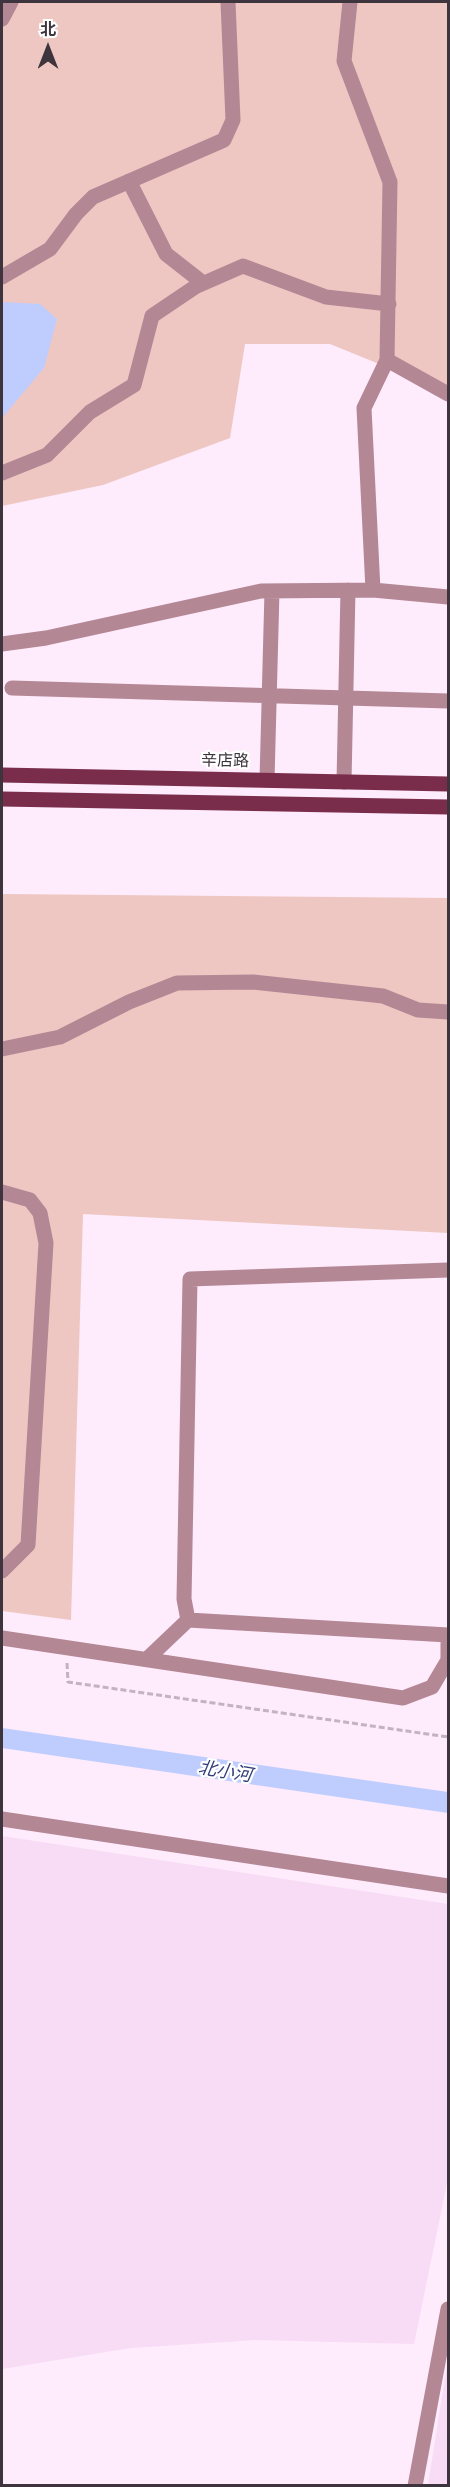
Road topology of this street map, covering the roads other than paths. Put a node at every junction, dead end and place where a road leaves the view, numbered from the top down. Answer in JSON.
{"nodes":[{"id":1,"x":11,"y":2,"type":"edge"},
{"id":2,"x":228,"y":2,"type":"edge"},
{"id":3,"x":350,"y":2,"type":"edge"},
{"id":4,"x":2,"y":19,"type":"edge"},
{"id":5,"x":129,"y":182,"type":"junction"},
{"id":6,"x":2,"y":278,"type":"edge"},
{"id":7,"x":203,"y":283,"type":"junction"},
{"id":8,"x":389,"y":304,"type":"junction"},
{"id":9,"x":387,"y":360,"type":"junction"},
{"id":10,"x":448,"y":394,"type":"edge"},
{"id":11,"x":2,"y":473,"type":"edge"},
{"id":12,"x":348,"y":590,"type":"junction"},
{"id":13,"x":373,"y":590,"type":"junction"},
{"id":14,"x":272,"y":591,"type":"junction"},
{"id":15,"x":448,"y":597,"type":"edge"},
{"id":16,"x":2,"y":645,"type":"edge"},
{"id":17,"x":12,"y":688,"type":"dead end"},
{"id":18,"x":269,"y":696,"type":"junction"},
{"id":19,"x":346,"y":698,"type":"junction"},
{"id":20,"x":448,"y":701,"type":"edge"},
{"id":21,"x":2,"y":776,"type":"edge"},
{"id":22,"x":267,"y":780,"type":"junction"},
{"id":23,"x":344,"y":782,"type":"junction"},
{"id":24,"x":448,"y":784,"type":"edge"},
{"id":25,"x":2,"y":800,"type":"edge"},
{"id":26,"x":448,"y":807,"type":"edge"},
{"id":27,"x":448,"y":1012,"type":"edge"},
{"id":28,"x":2,"y":1049,"type":"edge"},
{"id":29,"x":2,"y":1192,"type":"edge"},
{"id":30,"x":448,"y":1270,"type":"edge"},
{"id":31,"x":2,"y":1572,"type":"edge"},
{"id":32,"x":188,"y":1620,"type":"junction"},
{"id":33,"x":448,"y":1635,"type":"edge"},
{"id":34,"x":2,"y":1638,"type":"edge"},
{"id":35,"x":448,"y":1643,"type":"edge"},
{"id":36,"x":147,"y":1659,"type":"junction"},
{"id":37,"x":2,"y":1819,"type":"edge"},
{"id":38,"x":448,"y":1886,"type":"edge"},
{"id":39,"x":448,"y":2309,"type":"edge"},
{"id":40,"x":415,"y":2486,"type":"edge"}],
"edges":[{"from":1,"to":4,"type":"street"},
{"from":2,"to":5,"type":"street"},
{"from":3,"to":8,"type":"street"},
{"from":5,"to":6,"type":"street"},
{"from":5,"to":7,"type":"street"},
{"from":7,"to":8,"type":"street"},
{"from":7,"to":11,"type":"street"},
{"from":8,"to":9,"type":"street"},
{"from":9,"to":10,"type":"street"},
{"from":9,"to":13,"type":"street"},
{"from":12,"to":13,"type":"street"},
{"from":12,"to":14,"type":"street"},
{"from":12,"to":19,"type":"street"},
{"from":13,"to":15,"type":"street"},
{"from":14,"to":16,"type":"street"},
{"from":14,"to":18,"type":"street"},
{"from":17,"to":18,"type":"street"},
{"from":18,"to":19,"type":"street"},
{"from":18,"to":22,"type":"street"},
{"from":19,"to":20,"type":"street"},
{"from":19,"to":23,"type":"street"},
{"from":21,"to":22,"type":"main road","name":"辛店路"},
{"from":22,"to":23,"type":"main road","name":"辛店路"},
{"from":23,"to":24,"type":"main road","name":"辛店路"},
{"from":25,"to":26,"type":"main road"},
{"from":27,"to":28,"type":"street"},
{"from":29,"to":31,"type":"street"},
{"from":30,"to":32,"type":"street"},
{"from":32,"to":33,"type":"street"},
{"from":32,"to":36,"type":"street"},
{"from":34,"to":36,"type":"street"},
{"from":35,"to":36,"type":"street"},
{"from":37,"to":38,"type":"street"},
{"from":39,"to":40,"type":"street"}]}
